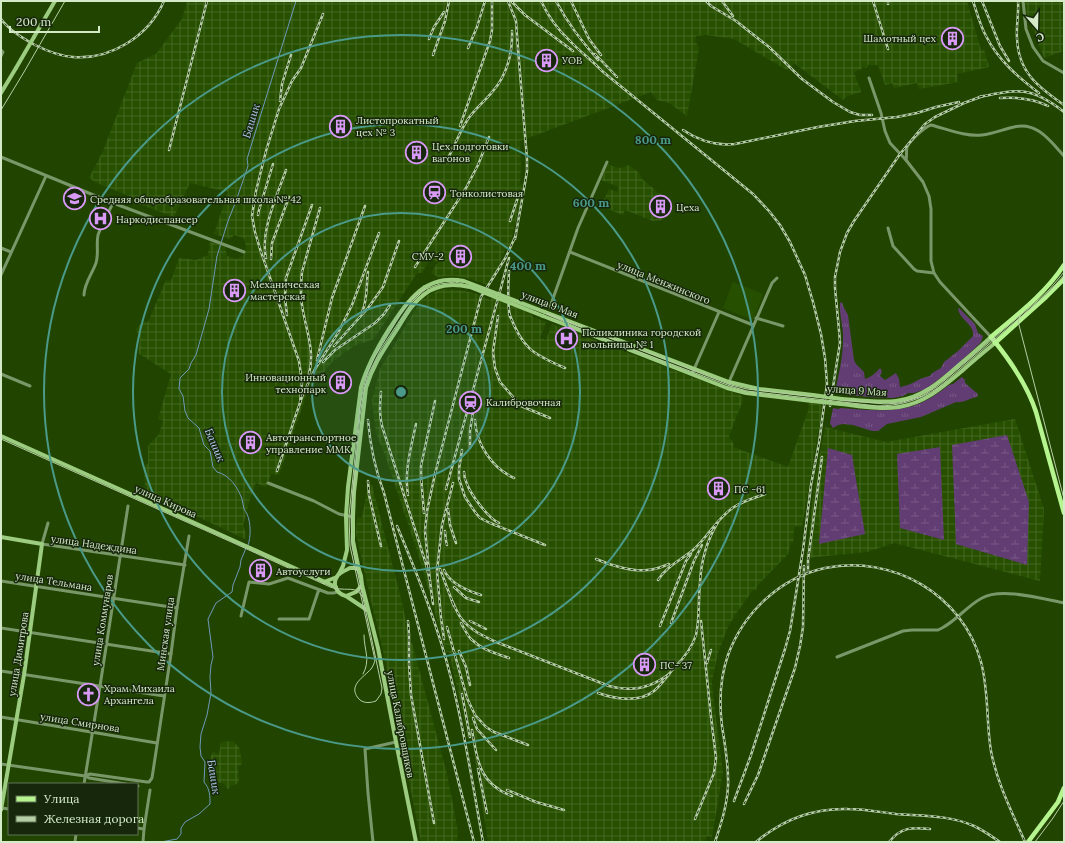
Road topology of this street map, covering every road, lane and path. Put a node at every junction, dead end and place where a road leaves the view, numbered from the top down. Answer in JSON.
{"nodes":[{"id":1,"x":55,"y":1,"type":"edge"},
{"id":2,"x":1023,"y":1,"type":"edge"},
{"id":3,"x":1,"y":50,"type":"edge"},
{"id":4,"x":1,"y":56,"type":"edge"},
{"id":5,"x":1064,"y":73,"type":"edge"},
{"id":6,"x":869,"y":78,"type":"dead end"},
{"id":7,"x":1,"y":93,"type":"edge"},
{"id":8,"x":1064,"y":156,"type":"edge"},
{"id":9,"x":1,"y":157,"type":"edge"},
{"id":10,"x":906,"y":160,"type":"junction"},
{"id":11,"x":607,"y":162,"type":"dead end"},
{"id":12,"x":46,"y":176,"type":"junction"},
{"id":13,"x":113,"y":203,"type":"junction"},
{"id":14,"x":888,"y":228,"type":"dead end"},
{"id":15,"x":1,"y":248,"type":"edge"},
{"id":16,"x":11,"y":252,"type":"junction"},
{"id":17,"x":244,"y":252,"type":"dead end"},
{"id":18,"x":570,"y":252,"type":"junction"},
{"id":19,"x":1064,"y":265,"type":"edge"},
{"id":20,"x":934,"y":273,"type":"junction"},
{"id":21,"x":1,"y":275,"type":"edge"},
{"id":22,"x":777,"y":278,"type":"dead end"},
{"id":23,"x":1064,"y":278,"type":"edge"},
{"id":24,"x":84,"y":295,"type":"dead end"},
{"id":25,"x":550,"y":307,"type":"dead end"},
{"id":26,"x":719,"y":312,"type":"junction"},
{"id":27,"x":544,"y":314,"type":"junction"},
{"id":28,"x":756,"y":318,"type":"junction"},
{"id":29,"x":753,"y":326,"type":"junction"},
{"id":30,"x":783,"y":326,"type":"dead end"},
{"id":31,"x":991,"y":337,"type":"junction"},
{"id":32,"x":995,"y":343,"type":"junction"},
{"id":33,"x":694,"y":370,"type":"junction"},
{"id":34,"x":1,"y":374,"type":"edge"},
{"id":35,"x":692,"y":374,"type":"junction"},
{"id":36,"x":729,"y":382,"type":"junction"},
{"id":37,"x":30,"y":386,"type":"dead end"},
{"id":38,"x":1,"y":436,"type":"edge"},
{"id":39,"x":268,"y":483,"type":"dead end"},
{"id":40,"x":128,"y":506,"type":"dead end"},
{"id":41,"x":1064,"y":513,"type":"edge"},
{"id":42,"x":346,"y":516,"type":"junction"},
{"id":43,"x":353,"y":516,"type":"junction"},
{"id":44,"x":48,"y":524,"type":"dead end"},
{"id":45,"x":189,"y":536,"type":"dead end"},
{"id":46,"x":1,"y":537,"type":"edge"},
{"id":47,"x":42,"y":544,"type":"junction"},
{"id":48,"x":120,"y":556,"type":"junction"},
{"id":49,"x":184,"y":565,"type":"junction"},
{"id":50,"x":359,"y":570,"type":"junction"},
{"id":51,"x":338,"y":576,"type":"junction"},
{"id":52,"x":1,"y":581,"type":"edge"},
{"id":53,"x":324,"y":582,"type":"junction"},
{"id":54,"x":362,"y":585,"type":"junction"},
{"id":55,"x":36,"y":586,"type":"junction"},
{"id":56,"x":336,"y":587,"type":"junction"},
{"id":57,"x":320,"y":590,"type":"junction"},
{"id":58,"x":338,"y":592,"type":"junction"},
{"id":59,"x":346,"y":596,"type":"junction"},
{"id":60,"x":114,"y":598,"type":"junction"},
{"id":61,"x":1064,"y":603,"type":"edge"},
{"id":62,"x":177,"y":608,"type":"junction"},
{"id":63,"x":367,"y":610,"type":"junction"},
{"id":64,"x":240,"y":616,"type":"dead end"},
{"id":65,"x":279,"y":619,"type":"dead end"},
{"id":66,"x":1,"y":628,"type":"edge"},
{"id":67,"x":30,"y":633,"type":"junction"},
{"id":68,"x":107,"y":645,"type":"junction"},
{"id":69,"x":171,"y":654,"type":"junction"},
{"id":70,"x":837,"y":657,"type":"dead end"},
{"id":71,"x":1,"y":671,"type":"edge"},
{"id":72,"x":24,"y":674,"type":"junction"},
{"id":73,"x":100,"y":686,"type":"junction"},
{"id":74,"x":164,"y":696,"type":"junction"},
{"id":75,"x":1,"y":717,"type":"edge"},
{"id":76,"x":16,"y":720,"type":"junction"},
{"id":77,"x":92,"y":731,"type":"junction"},
{"id":78,"x":396,"y":742,"type":"junction"},
{"id":79,"x":157,"y":743,"type":"junction"},
{"id":80,"x":1,"y":764,"type":"edge"},
{"id":81,"x":9,"y":765,"type":"junction"},
{"id":82,"x":85,"y":776,"type":"junction"},
{"id":83,"x":129,"y":780,"type":"junction"},
{"id":84,"x":84,"y":783,"type":"edge"},
{"id":85,"x":121,"y":783,"type":"edge"},
{"id":86,"x":128,"y":783,"type":"edge"},
{"id":87,"x":1064,"y":788,"type":"edge"},
{"id":88,"x":150,"y":790,"type":"dead end"},
{"id":89,"x":1,"y":809,"type":"edge"},
{"id":90,"x":138,"y":828,"type":"edge"},
{"id":91,"x":144,"y":829,"type":"junction"},
{"id":92,"x":143,"y":842,"type":"edge"},
{"id":93,"x":373,"y":842,"type":"edge"},
{"id":94,"x":416,"y":842,"type":"edge"},
{"id":95,"x":1028,"y":842,"type":"edge"}],
"edges":[{"from":1,"to":7,"type":"main road","bridge":true},
{"from":2,"to":5,"type":"street"},
{"from":3,"to":4,"type":"street"},
{"from":6,"to":10,"type":"street"},
{"from":8,"to":10,"type":"street"},
{"from":9,"to":12,"type":"street"},
{"from":10,"to":20,"type":"street"},
{"from":11,"to":18,"type":"street"},
{"from":12,"to":13,"type":"street"},
{"from":12,"to":16,"type":"street"},
{"from":13,"to":17,"type":"street"},
{"from":13,"to":24,"type":"street"},
{"from":14,"to":20,"type":"street"},
{"from":15,"to":16,"type":"street"},
{"from":16,"to":21,"type":"street"},
{"from":18,"to":25,"type":"street"},
{"from":18,"to":26,"type":"street","name":"улица Менжинского"},
{"from":19,"to":31,"type":"main road","name":"улица 9 Мая"},
{"from":20,"to":31,"type":"street"},
{"from":22,"to":28,"type":"street"},
{"from":23,"to":32,"type":"main road","name":"улица 9 Мая"},
{"from":26,"to":29,"type":"street","name":"улица Менжинского"},
{"from":26,"to":33,"type":"street"},
{"from":27,"to":33,"type":"main road","name":"улица 9 Мая"},
{"from":27,"to":35,"type":"main road","name":"улица 9 Мая"},
{"from":27,"to":42,"type":"main road","name":"улица 9 Мая","bridge":true},
{"from":27,"to":43,"type":"main road","name":"улица 9 Мая","bridge":true},
{"from":28,"to":29,"type":"street"},
{"from":28,"to":30,"type":"street"},
{"from":29,"to":36,"type":"street"},
{"from":31,"to":32,"type":"main road"},
{"from":31,"to":36,"type":"main road","name":"улица 9 Мая","bridge":true},
{"from":32,"to":35,"type":"main road","name":"улица 9 Мая","bridge":true},
{"from":32,"to":41,"type":"main road"},
{"from":33,"to":35,"type":"street"},
{"from":33,"to":36,"type":"main road","name":"улица 9 Мая"},
{"from":34,"to":37,"type":"street"},
{"from":38,"to":53,"type":"main road","name":"улица Кирова"},
{"from":39,"to":42,"type":"street"},
{"from":40,"to":48,"type":"street","name":"улица Коммунаров"},
{"from":42,"to":43,"type":"street"},
{"from":42,"to":51,"type":"main road","name":"улица 9 Мая"},
{"from":43,"to":50,"type":"main road","name":"улица 9 Мая"},
{"from":44,"to":47,"type":"street","name":"улица Димитрова"},
{"from":45,"to":49,"type":"street","name":"Минская улица"},
{"from":46,"to":47,"type":"main road","name":"улица Надеждина"},
{"from":47,"to":48,"type":"street","name":"улица Надеждина"},
{"from":47,"to":55,"type":"main road","name":"улица Димитрова"},
{"from":48,"to":49,"type":"street","name":"улица Надеждина"},
{"from":48,"to":60,"type":"street","name":"улица Коммунаров"},
{"from":49,"to":62,"type":"street","name":"Минская улица"},
{"from":50,"to":51,"type":"main road"},
{"from":50,"to":54,"type":"main road"},
{"from":51,"to":53,"type":"main road"},
{"from":51,"to":56,"type":"main road"},
{"from":52,"to":55,"type":"street","name":"улица Тельмана"},
{"from":53,"to":56,"type":"main road","name":"улица Кирова"},
{"from":54,"to":59,"type":"main road"},
{"from":54,"to":63,"type":"main road","name":"улица Калибровщиков"},
{"from":55,"to":60,"type":"street","name":"улица Тельмана"},
{"from":55,"to":67,"type":"main road","name":"улица Димитрова"},
{"from":56,"to":58,"type":"main road"},
{"from":57,"to":58,"type":"street"},
{"from":57,"to":64,"type":"street"},
{"from":57,"to":65,"type":"street"},
{"from":58,"to":59,"type":"main road"},
{"from":59,"to":63,"type":"main road"},
{"from":60,"to":62,"type":"street","name":"улица Тельмана"},
{"from":60,"to":68,"type":"street","name":"улица Коммунаров"},
{"from":61,"to":70,"type":"street"},
{"from":62,"to":69,"type":"street","name":"Минская улица"},
{"from":63,"to":78,"type":"main road","name":"улица Калибровщиков"},
{"from":66,"to":67,"type":"street"},
{"from":67,"to":68,"type":"street"},
{"from":67,"to":72,"type":"main road","name":"улица Димитрова"},
{"from":68,"to":69,"type":"street"},
{"from":68,"to":73,"type":"street","name":"улица Коммунаров"},
{"from":69,"to":74,"type":"street","name":"Минская улица"},
{"from":71,"to":72,"type":"street"},
{"from":72,"to":73,"type":"street"},
{"from":72,"to":76,"type":"main road","name":"улица Димитрова"},
{"from":73,"to":74,"type":"street"},
{"from":73,"to":77,"type":"street","name":"улица Коммунаров"},
{"from":74,"to":79,"type":"street","name":"Минская улица"},
{"from":75,"to":76,"type":"street","name":"улица Смирнова"},
{"from":76,"to":77,"type":"street","name":"улица Смирнова"},
{"from":76,"to":81,"type":"main road","name":"улица Димитрова"},
{"from":77,"to":79,"type":"street","name":"улица Смирнова"},
{"from":77,"to":82,"type":"street","name":"улица Коммунаров"},
{"from":78,"to":93,"type":"street"},
{"from":78,"to":94,"type":"main road","name":"улица Калибровщиков"},
{"from":79,"to":83,"type":"street","name":"Минская улица"},
{"from":80,"to":81,"type":"street"},
{"from":81,"to":82,"type":"street"},
{"from":81,"to":89,"type":"main road","name":"улица Димитрова"},
{"from":82,"to":83,"type":"street"},
{"from":82,"to":84,"type":"street","name":"улица Коммунаров"},
{"from":82,"to":85,"type":"street"},
{"from":83,"to":86,"type":"street"},
{"from":87,"to":95,"type":"main road"},
{"from":88,"to":91,"type":"street"},
{"from":90,"to":91,"type":"street"},
{"from":91,"to":92,"type":"street"}]}
